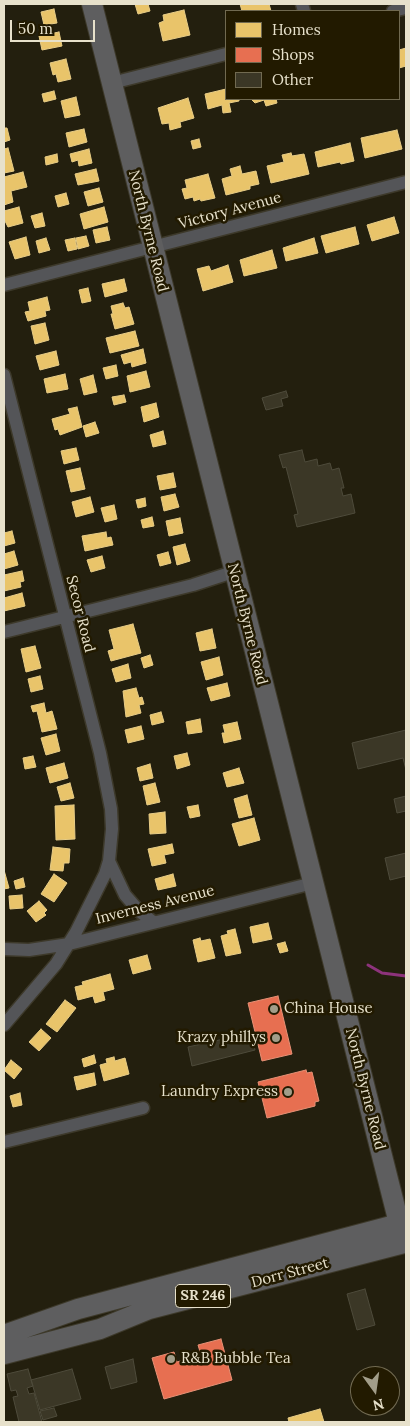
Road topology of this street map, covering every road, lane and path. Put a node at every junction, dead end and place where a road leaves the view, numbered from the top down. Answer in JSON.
{"nodes":[{"id":1,"x":92,"y":4,"type":"edge"},
{"id":2,"x":225,"y":54,"type":"edge"},
{"id":3,"x":112,"y":84,"type":"junction"},
{"id":4,"x":406,"y":182,"type":"edge"},
{"id":5,"x":152,"y":248,"type":"junction"},
{"id":6,"x":4,"y":285,"type":"edge"},
{"id":7,"x":4,"y":375,"type":"edge"},
{"id":8,"x":233,"y":572,"type":"junction"},
{"id":9,"x":64,"y":618,"type":"junction"},
{"id":10,"x":4,"y":632,"type":"edge"},
{"id":11,"x":109,"y":862,"type":"junction"},
{"id":12,"x":313,"y":883,"type":"junction"},
{"id":13,"x":153,"y":922,"type":"junction"},
{"id":14,"x":69,"y":944,"type":"junction"},
{"id":15,"x":4,"y":949,"type":"edge"},
{"id":16,"x":4,"y":1025,"type":"edge"},
{"id":17,"x":143,"y":1108,"type":"dead end"},
{"id":18,"x":4,"y":1142,"type":"edge"},
{"id":19,"x":402,"y":1233,"type":"junction"},
{"id":20,"x":4,"y":1335,"type":"edge"},
{"id":21,"x":4,"y":1354,"type":"edge"}],
"edges":[{"from":1,"to":3,"type":"main road","name":"North Byrne Road"},
{"from":2,"to":3,"type":"street"},
{"from":3,"to":5,"type":"main road","name":"North Byrne Road"},
{"from":4,"to":5,"type":"street","name":"Victory Avenue"},
{"from":5,"to":6,"type":"street","name":"Victory Avenue"},
{"from":5,"to":8,"type":"main road","name":"North Byrne Road"},
{"from":7,"to":9,"type":"street","name":"Secor Road"},
{"from":8,"to":9,"type":"street"},
{"from":8,"to":12,"type":"main road","name":"North Byrne Road"},
{"from":9,"to":10,"type":"street"},
{"from":9,"to":11,"type":"street","name":"Secor Road"},
{"from":11,"to":13,"type":"street","name":"Secor Road"},
{"from":11,"to":14,"type":"street","name":"Secor Road"},
{"from":12,"to":13,"type":"street","name":"Inverness Avenue"},
{"from":12,"to":19,"type":"main road","name":"North Byrne Road"},
{"from":13,"to":14,"type":"street","name":"Inverness Avenue"},
{"from":14,"to":15,"type":"street","name":"Inverness Avenue"},
{"from":14,"to":16,"type":"street","name":"Secor Road"},
{"from":17,"to":18,"type":"street"},
{"from":19,"to":20,"type":"main road","name":"Dorr Street","number":"SR 246"},
{"from":19,"to":21,"type":"main road","name":"Dorr Street","number":"SR 246"}]}
